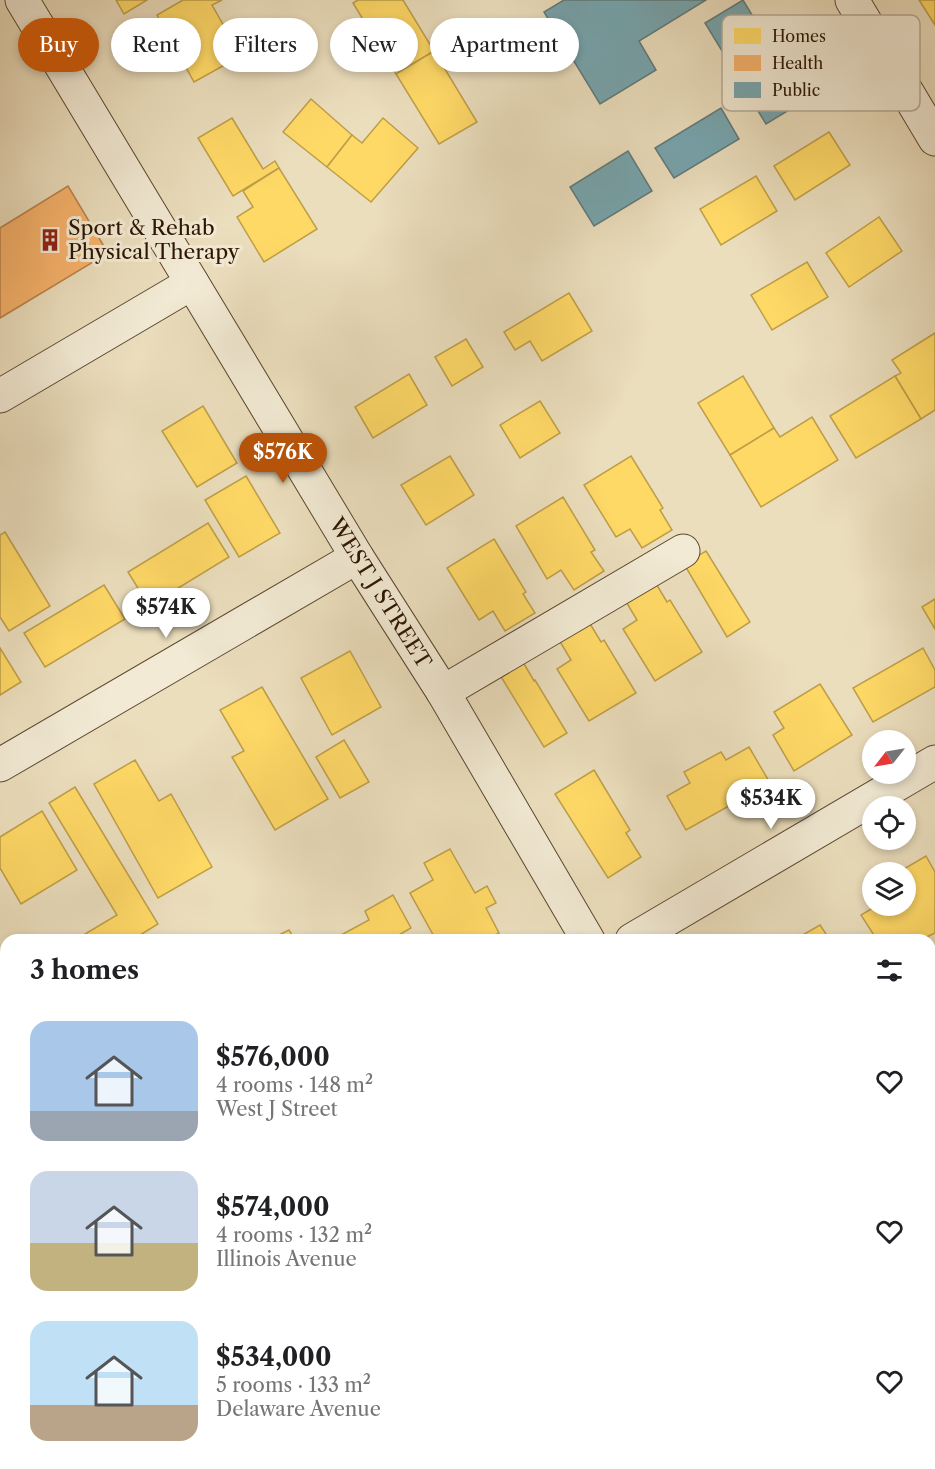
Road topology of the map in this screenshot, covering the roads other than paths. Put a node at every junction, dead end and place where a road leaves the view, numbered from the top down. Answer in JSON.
{"nodes":[{"id":1,"x":22,"y":0,"type":"edge"},
{"id":2,"x":852,"y":0,"type":"edge"},
{"id":3,"x":861,"y":15,"type":"edge"},
{"id":4,"x":918,"y":111,"type":"edge"},
{"id":5,"x":935,"y":139,"type":"edge"},
{"id":6,"x":192,"y":283,"type":"junction"},
{"id":7,"x":0,"y":396,"type":"edge"},
{"id":8,"x":683,"y":551,"type":"dead end"},
{"id":9,"x":357,"y":558,"type":"junction"},
{"id":10,"x":442,"y":692,"type":"junction"},
{"id":11,"x":935,"y":762,"type":"edge"},
{"id":12,"x":0,"y":765,"type":"edge"},
{"id":13,"x":584,"y":934,"type":"edge"},
{"id":14,"x":642,"y":934,"type":"edge"}],
"edges":[{"from":1,"to":6,"type":"street","name":"WEST J STREET"},
{"from":2,"to":3,"type":"street"},
{"from":4,"to":5,"type":"street"},
{"from":6,"to":7,"type":"street"},
{"from":6,"to":9,"type":"street","name":"WEST J STREET"},
{"from":8,"to":10,"type":"street"},
{"from":9,"to":10,"type":"street","name":"WEST J STREET"},
{"from":9,"to":12,"type":"street"},
{"from":10,"to":13,"type":"street","name":"WEST J STREET"},
{"from":11,"to":14,"type":"street"}]}
